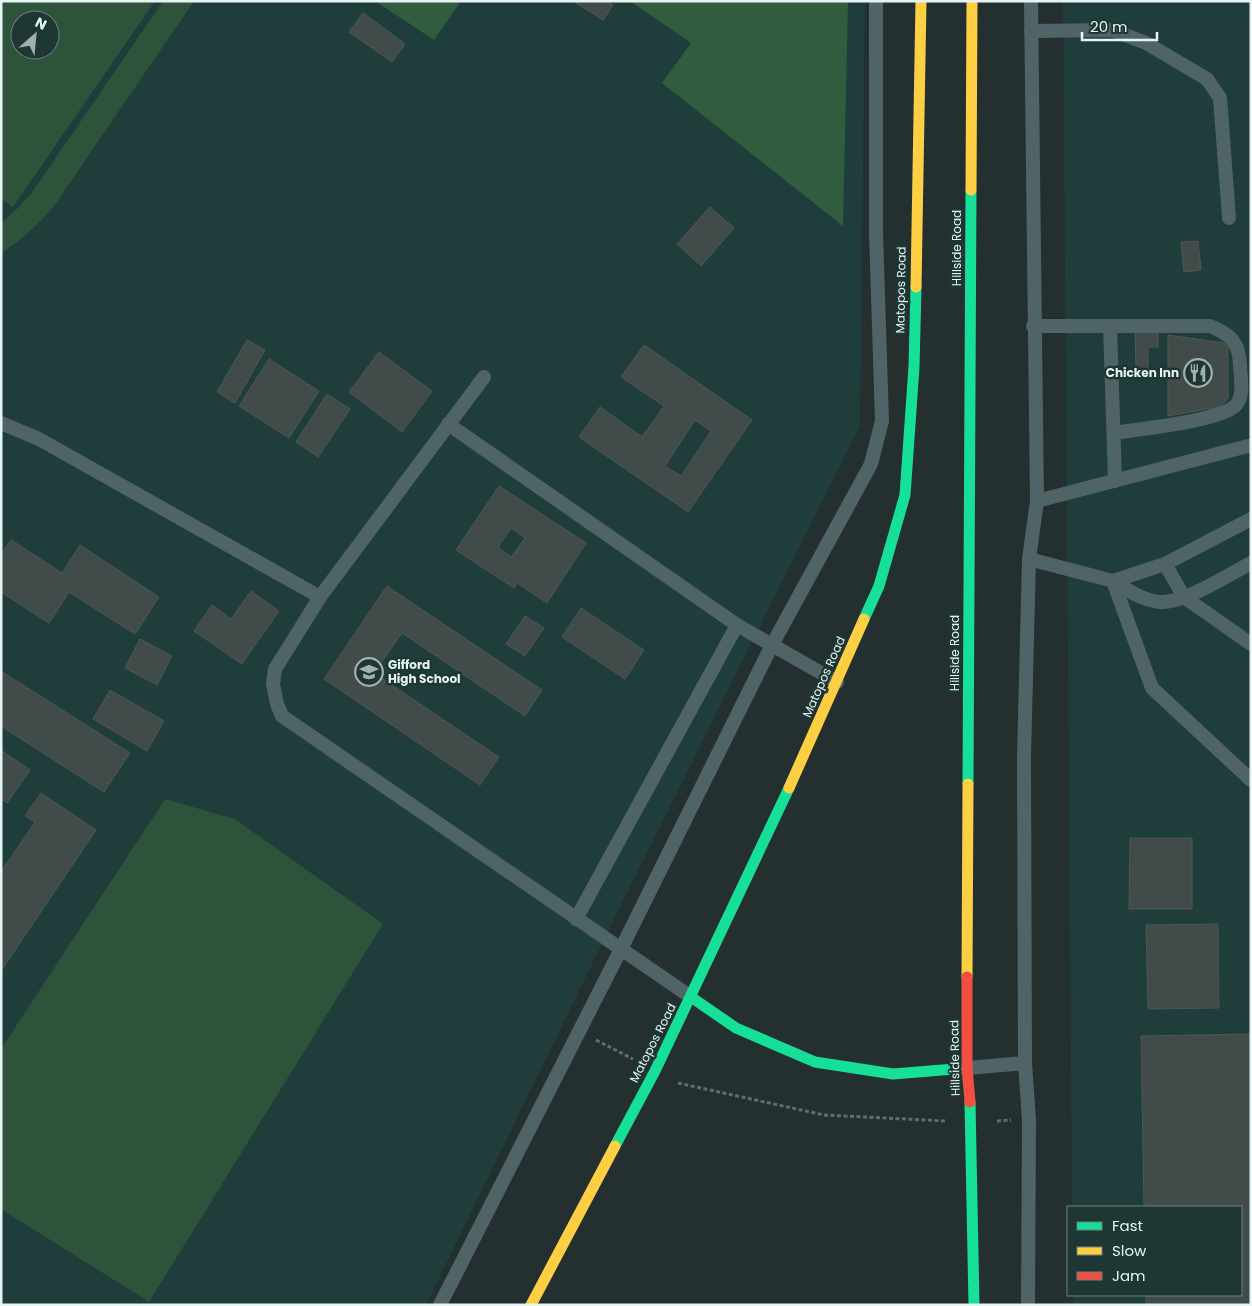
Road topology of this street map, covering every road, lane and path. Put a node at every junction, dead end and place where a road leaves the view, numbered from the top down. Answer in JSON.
{"nodes":[{"id":1,"x":876,"y":1,"type":"edge"},
{"id":2,"x":921,"y":1,"type":"edge"},
{"id":3,"x":972,"y":1,"type":"edge"},
{"id":4,"x":1031,"y":1,"type":"edge"},
{"id":5,"x":1031,"y":31,"type":"junction"},
{"id":6,"x":1229,"y":218,"type":"dead end"},
{"id":7,"x":1033,"y":326,"type":"junction"},
{"id":8,"x":1110,"y":326,"type":"junction"},
{"id":9,"x":484,"y":377,"type":"dead end"},
{"id":10,"x":1,"y":423,"type":"edge"},
{"id":11,"x":448,"y":424,"type":"junction"},
{"id":12,"x":1114,"y":433,"type":"junction"},
{"id":13,"x":1248,"y":446,"type":"dead end"},
{"id":14,"x":1116,"y":481,"type":"junction"},
{"id":15,"x":1037,"y":501,"type":"junction"},
{"id":16,"x":1251,"y":519,"type":"edge"},
{"id":17,"x":1029,"y":559,"type":"junction"},
{"id":18,"x":1251,"y":563,"type":"edge"},
{"id":19,"x":1165,"y":564,"type":"junction"},
{"id":20,"x":1113,"y":581,"type":"junction"},
{"id":21,"x":320,"y":597,"type":"junction"},
{"id":22,"x":1184,"y":597,"type":"junction"},
{"id":23,"x":737,"y":625,"type":"junction"},
{"id":24,"x":1251,"y":644,"type":"edge"},
{"id":25,"x":772,"y":645,"type":"junction"},
{"id":26,"x":837,"y":682,"type":"junction"},
{"id":27,"x":1251,"y":780,"type":"edge"},
{"id":28,"x":576,"y":919,"type":"junction"},
{"id":29,"x":621,"y":949,"type":"junction"},
{"id":30,"x":691,"y":997,"type":"junction"},
{"id":31,"x":578,"y":1030,"type":"junction"},
{"id":32,"x":1025,"y":1063,"type":"junction"},
{"id":33,"x":967,"y":1068,"type":"junction"},
{"id":34,"x":655,"y":1071,"type":"junction"},
{"id":35,"x":1029,"y":1120,"type":"junction"},
{"id":36,"x":971,"y":1122,"type":"junction"},
{"id":37,"x":440,"y":1305,"type":"edge"},
{"id":38,"x":531,"y":1305,"type":"edge"},
{"id":39,"x":974,"y":1305,"type":"edge"},
{"id":40,"x":1028,"y":1305,"type":"edge"}],
"edges":[{"from":1,"to":25,"type":"lane"},
{"from":2,"to":26,"type":"street","name":"Matopos Road"},
{"from":3,"to":33,"type":"street","name":"Hillside Road"},
{"from":4,"to":5,"type":"lane"},
{"from":5,"to":6,"type":"lane"},
{"from":5,"to":7,"type":"lane"},
{"from":7,"to":8,"type":"lane"},
{"from":7,"to":15,"type":"lane"},
{"from":8,"to":12,"type":"lane"},
{"from":8,"to":12,"type":"lane"},
{"from":9,"to":11,"type":"lane"},
{"from":10,"to":21,"type":"lane"},
{"from":11,"to":21,"type":"lane"},
{"from":11,"to":23,"type":"lane"},
{"from":12,"to":14,"type":"lane"},
{"from":13,"to":14,"type":"lane"},
{"from":14,"to":15,"type":"lane"},
{"from":15,"to":17,"type":"lane"},
{"from":16,"to":19,"type":"lane"},
{"from":17,"to":20,"type":"lane"},
{"from":17,"to":32,"type":"lane"},
{"from":18,"to":22,"type":"lane"},
{"from":19,"to":20,"type":"lane"},
{"from":19,"to":22,"type":"lane"},
{"from":20,"to":22,"type":"lane"},
{"from":20,"to":27,"type":"lane"},
{"from":21,"to":28,"type":"lane"},
{"from":22,"to":24,"type":"lane"},
{"from":23,"to":25,"type":"lane"},
{"from":23,"to":28,"type":"lane"},
{"from":25,"to":26,"type":"lane"},
{"from":25,"to":29,"type":"lane"},
{"from":26,"to":30,"type":"street","name":"Matopos Road"},
{"from":28,"to":29,"type":"lane"},
{"from":29,"to":30,"type":"lane"},
{"from":29,"to":31,"type":"lane"},
{"from":30,"to":33,"type":"street"},
{"from":30,"to":34,"type":"street","name":"Matopos Road"},
{"from":31,"to":34,"type":"path"},
{"from":31,"to":37,"type":"lane"},
{"from":32,"to":33,"type":"lane"},
{"from":32,"to":35,"type":"lane"},
{"from":33,"to":36,"type":"street","name":"Hillside Road"},
{"from":34,"to":36,"type":"path"},
{"from":34,"to":38,"type":"street","name":"Matopos Road"},
{"from":35,"to":36,"type":"path"},
{"from":35,"to":40,"type":"lane"},
{"from":36,"to":39,"type":"street","name":"Hillside Road"}]}
